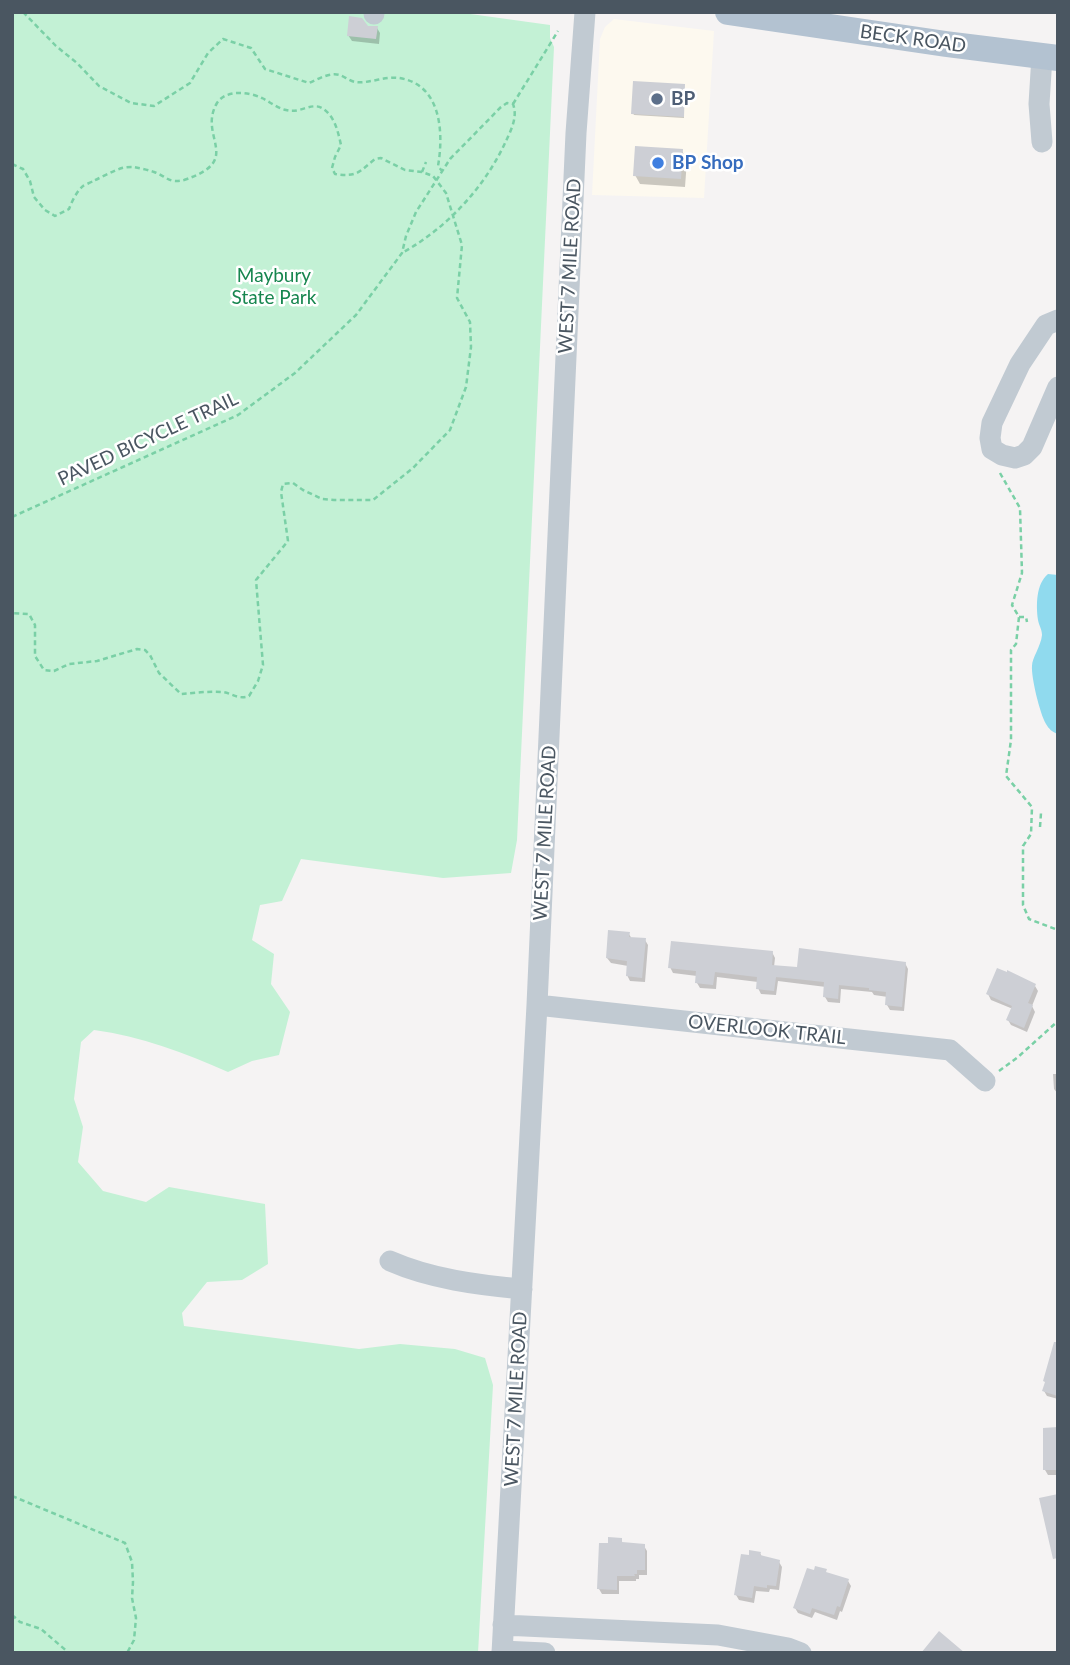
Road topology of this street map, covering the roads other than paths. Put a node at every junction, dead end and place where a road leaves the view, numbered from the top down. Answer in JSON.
{"nodes":[{"id":1,"x":585,"y":12,"type":"edge"},
{"id":2,"x":728,"y":12,"type":"edge"},
{"id":3,"x":1050,"y":57,"type":"edge"},
{"id":4,"x":1042,"y":142,"type":"dead end"},
{"id":5,"x":1058,"y":320,"type":"edge"},
{"id":6,"x":1058,"y":387,"type":"edge"},
{"id":7,"x":537,"y":1005,"type":"junction"},
{"id":8,"x":985,"y":1081,"type":"road end"},
{"id":9,"x":390,"y":1261,"type":"dead end"},
{"id":10,"x":522,"y":1289,"type":"junction"},
{"id":11,"x":503,"y":1625,"type":"junction"},
{"id":12,"x":688,"y":1643,"type":"edge"},
{"id":13,"x":502,"y":1652,"type":"edge"},
{"id":14,"x":545,"y":1653,"type":"edge"},
{"id":15,"x":801,"y":1653,"type":"edge"}],
"edges":[{"from":1,"to":7,"type":"street","name":"WEST 7 MILE ROAD"},
{"from":2,"to":3,"type":"main road","name":"BECK ROAD"},
{"from":3,"to":4,"type":"street"},
{"from":5,"to":6,"type":"street"},
{"from":7,"to":8,"type":"street","name":"OVERLOOK TRAIL"},
{"from":7,"to":10,"type":"street","name":"WEST 7 MILE ROAD"},
{"from":9,"to":10,"type":"street"},
{"from":10,"to":11,"type":"street","name":"WEST 7 MILE ROAD"},
{"from":11,"to":12,"type":"street"},
{"from":11,"to":13,"type":"street","name":"WEST 7 MILE ROAD"},
{"from":12,"to":15,"type":"street"},
{"from":13,"to":14,"type":"street"}]}
